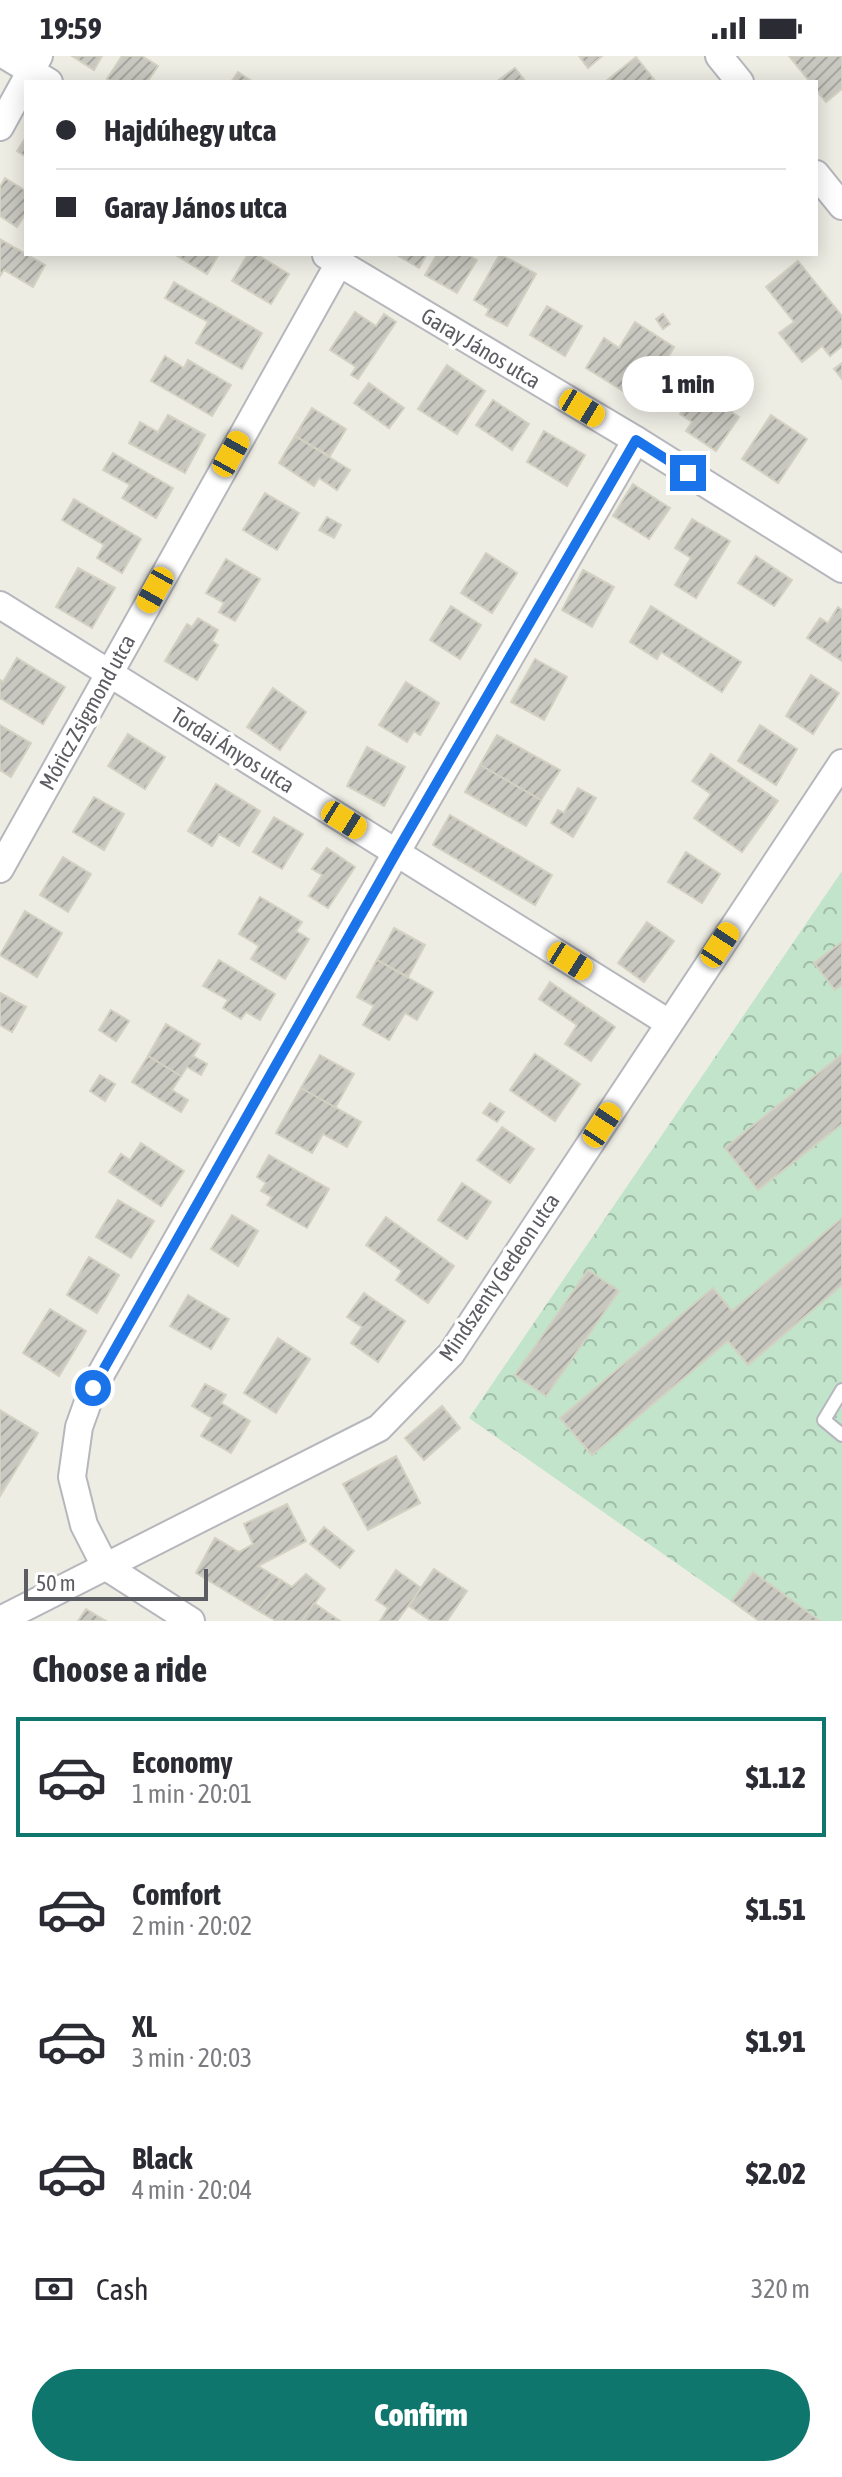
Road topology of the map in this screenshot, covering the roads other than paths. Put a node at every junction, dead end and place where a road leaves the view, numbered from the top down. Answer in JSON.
{"nodes":[{"id":1,"x":6,"y":56,"type":"edge"},
{"id":2,"x":719,"y":56,"type":"edge"},
{"id":3,"x":40,"y":70,"type":"edge"},
{"id":4,"x":738,"y":80,"type":"edge"},
{"id":5,"x":24,"y":93,"type":"edge"},
{"id":6,"x":0,"y":127,"type":"edge"},
{"id":7,"x":818,"y":176,"type":"edge"},
{"id":8,"x":842,"y":206,"type":"edge"},
{"id":9,"x":332,"y":258,"type":"edge"},
{"id":10,"x":636,"y":440,"type":"junction"},
{"id":11,"x":842,"y":569,"type":"edge"},
{"id":12,"x":0,"y":605,"type":"edge"},
{"id":13,"x":109,"y":672,"type":"junction"},
{"id":14,"x":842,"y":763,"type":"edge"},
{"id":15,"x":396,"y":853,"type":"junction"},
{"id":16,"x":0,"y":869,"type":"edge"},
{"id":17,"x":669,"y":1023,"type":"junction"},
{"id":18,"x":842,"y":1390,"type":"edge"},
{"id":19,"x":842,"y":1435,"type":"edge"},
{"id":20,"x":105,"y":1566,"type":"junction"},
{"id":21,"x":0,"y":1620,"type":"edge"},
{"id":22,"x":191,"y":1621,"type":"edge"}],
"edges":[{"from":1,"to":3,"type":"street"},
{"from":2,"to":4,"type":"street"},
{"from":5,"to":6,"type":"street"},
{"from":7,"to":8,"type":"street"},
{"from":9,"to":10,"type":"street","name":"Garay János utca"},
{"from":9,"to":13,"type":"street","name":"Móricz Zsigmond utca"},
{"from":10,"to":11,"type":"street","name":"Garay János utca"},
{"from":10,"to":15,"type":"street"},
{"from":12,"to":13,"type":"street","name":"Tordai Ányos utca"},
{"from":13,"to":15,"type":"street","name":"Tordai Ányos utca"},
{"from":13,"to":16,"type":"street","name":"Móricz Zsigmond utca"},
{"from":14,"to":17,"type":"street","name":"Mindszenty Gedeon utca"},
{"from":15,"to":17,"type":"street","name":"Tordai Ányos utca"},
{"from":15,"to":20,"type":"street"},
{"from":17,"to":20,"type":"street","name":"Mindszenty Gedeon utca"},
{"from":18,"to":19,"type":"lane"},
{"from":20,"to":21,"type":"street","name":"Mindszenty Gedeon utca"},
{"from":20,"to":22,"type":"street"}]}
